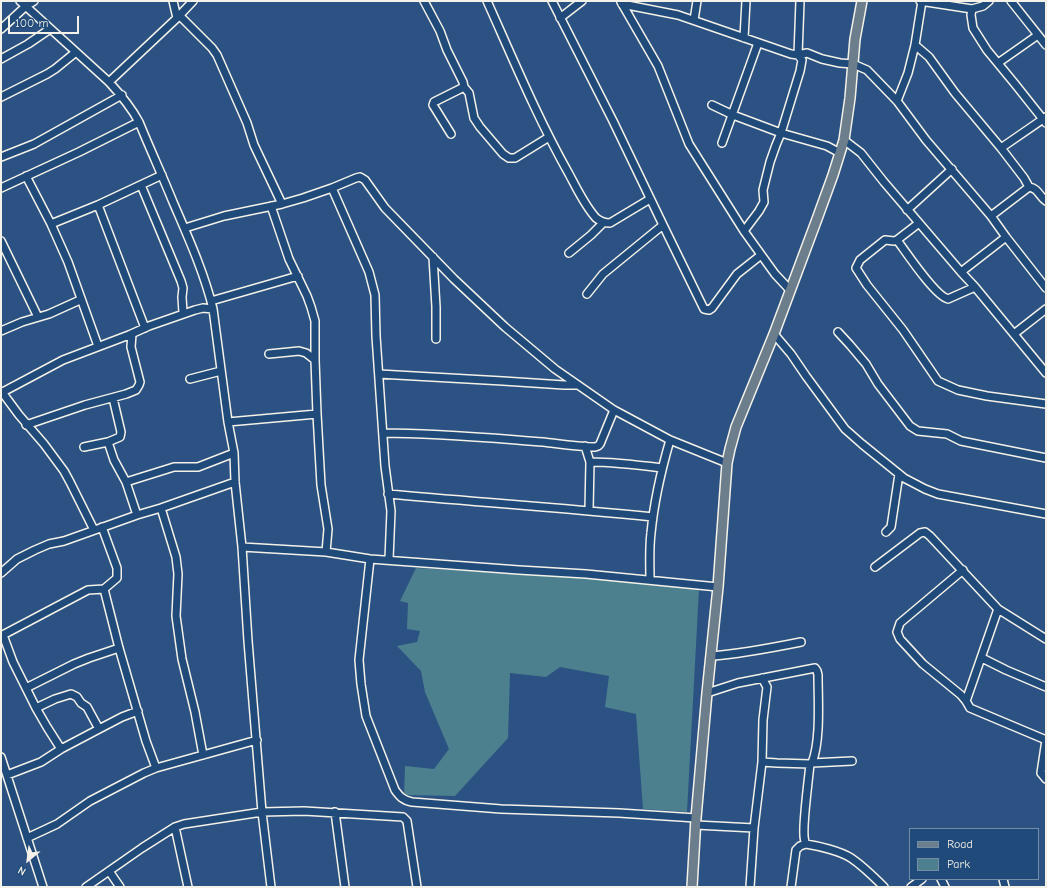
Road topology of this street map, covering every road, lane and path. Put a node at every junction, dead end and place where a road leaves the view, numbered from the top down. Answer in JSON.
{"nodes":[{"id":1,"x":34,"y":1,"type":"edge"},
{"id":2,"x":173,"y":1,"type":"edge"},
{"id":3,"x":193,"y":1,"type":"edge"},
{"id":4,"x":424,"y":1,"type":"edge"},
{"id":5,"x":487,"y":1,"type":"edge"},
{"id":6,"x":552,"y":1,"type":"edge"},
{"id":7,"x":582,"y":1,"type":"edge"},
{"id":8,"x":697,"y":1,"type":"edge"},
{"id":9,"x":746,"y":1,"type":"edge"},
{"id":10,"x":800,"y":1,"type":"edge"},
{"id":11,"x":862,"y":1,"type":"edge"},
{"id":12,"x":921,"y":1,"type":"edge"},
{"id":13,"x":989,"y":1,"type":"edge"},
{"id":14,"x":1012,"y":1,"type":"edge"},
{"id":15,"x":621,"y":3,"type":"edge"},
{"id":16,"x":23,"y":4,"type":"edge"},
{"id":17,"x":972,"y":9,"type":"junction"},
{"id":18,"x":178,"y":17,"type":"junction"},
{"id":19,"x":560,"y":18,"type":"junction"},
{"id":20,"x":694,"y":20,"type":"junction"},
{"id":21,"x":1,"y":28,"type":"edge"},
{"id":22,"x":50,"y":29,"type":"junction"},
{"id":23,"x":1038,"y":35,"type":"junction"},
{"id":24,"x":744,"y":38,"type":"junction"},
{"id":25,"x":758,"y":43,"type":"junction"},
{"id":26,"x":915,"y":45,"type":"junction"},
{"id":27,"x":1046,"y":45,"type":"edge"},
{"id":28,"x":76,"y":52,"type":"junction"},
{"id":29,"x":798,"y":55,"type":"junction"},
{"id":30,"x":1,"y":59,"type":"edge"},
{"id":31,"x":998,"y":63,"type":"junction"},
{"id":32,"x":853,"y":64,"type":"junction"},
{"id":33,"x":109,"y":82,"type":"junction"},
{"id":34,"x":464,"y":87,"type":"junction"},
{"id":35,"x":122,"y":95,"type":"junction"},
{"id":36,"x":1,"y":97,"type":"edge"},
{"id":37,"x":897,"y":101,"type":"junction"},
{"id":38,"x":712,"y":105,"type":"dead end"},
{"id":39,"x":733,"y":115,"type":"junction"},
{"id":40,"x":1045,"y":120,"type":"edge"},
{"id":41,"x":139,"y":122,"type":"junction"},
{"id":42,"x":781,"y":133,"type":"junction"},
{"id":43,"x":451,"y":134,"type":"dead end"},
{"id":44,"x":549,"y":137,"type":"junction"},
{"id":45,"x":844,"y":140,"type":"junction"},
{"id":46,"x":722,"y":143,"type":"dead end"},
{"id":47,"x":1001,"y":148,"type":"junction"},
{"id":48,"x":840,"y":153,"type":"junction"},
{"id":49,"x":1,"y":158,"type":"edge"},
{"id":50,"x":952,"y":169,"type":"junction"},
{"id":51,"x":162,"y":175,"type":"junction"},
{"id":52,"x":26,"y":176,"type":"junction"},
{"id":53,"x":141,"y":185,"type":"junction"},
{"id":54,"x":1029,"y":186,"type":"junction"},
{"id":55,"x":1,"y":188,"type":"edge"},
{"id":56,"x":332,"y":188,"type":"junction"},
{"id":57,"x":650,"y":199,"type":"junction"},
{"id":58,"x":1046,"y":201,"type":"edge"},
{"id":59,"x":282,"y":204,"type":"junction"},
{"id":60,"x":98,"y":205,"type":"junction"},
{"id":61,"x":271,"y":206,"type":"junction"},
{"id":62,"x":907,"y":210,"type":"junction"},
{"id":63,"x":991,"y":216,"type":"junction"},
{"id":64,"x":603,"y":223,"type":"junction"},
{"id":65,"x":919,"y":223,"type":"junction"},
{"id":66,"x":50,"y":224,"type":"junction"},
{"id":67,"x":663,"y":225,"type":"junction"},
{"id":68,"x":185,"y":228,"type":"junction"},
{"id":69,"x":744,"y":231,"type":"junction"},
{"id":70,"x":1006,"y":237,"type":"junction"},
{"id":71,"x":897,"y":240,"type":"junction"},
{"id":72,"x":1,"y":241,"type":"edge"},
{"id":73,"x":569,"y":254,"type":"dead end"},
{"id":74,"x":761,"y":255,"type":"junction"},
{"id":75,"x":433,"y":257,"type":"junction"},
{"id":76,"x":960,"y":272,"type":"junction"},
{"id":77,"x":298,"y":276,"type":"junction"},
{"id":78,"x":975,"y":287,"type":"junction"},
{"id":79,"x":1046,"y":288,"type":"edge"},
{"id":80,"x":790,"y":290,"type":"junction"},
{"id":81,"x":588,"y":294,"type":"dead end"},
{"id":82,"x":80,"y":300,"type":"junction"},
{"id":83,"x":211,"y":301,"type":"junction"},
{"id":84,"x":1046,"y":308,"type":"edge"},
{"id":85,"x":213,"y":309,"type":"junction"},
{"id":86,"x":183,"y":313,"type":"junction"},
{"id":87,"x":38,"y":317,"type":"junction"},
{"id":88,"x":145,"y":328,"type":"junction"},
{"id":89,"x":1,"y":331,"type":"edge"},
{"id":90,"x":838,"y":332,"type":"dead end"},
{"id":91,"x":132,"y":334,"type":"junction"},
{"id":92,"x":774,"y":334,"type":"junction"},
{"id":93,"x":1014,"y":334,"type":"junction"},
{"id":94,"x":436,"y":339,"type":"dead end"},
{"id":95,"x":98,"y":346,"type":"junction"},
{"id":96,"x":269,"y":354,"type":"dead end"},
{"id":97,"x":315,"y":360,"type":"junction"},
{"id":98,"x":221,"y":371,"type":"junction"},
{"id":99,"x":1046,"y":373,"type":"edge"},
{"id":100,"x":379,"y":374,"type":"junction"},
{"id":101,"x":190,"y":379,"type":"dead end"},
{"id":102,"x":577,"y":385,"type":"junction"},
{"id":103,"x":2,"y":392,"type":"edge"},
{"id":104,"x":113,"y":398,"type":"junction"},
{"id":105,"x":1046,"y":404,"type":"edge"},
{"id":106,"x":614,"y":410,"type":"junction"},
{"id":107,"x":317,"y":414,"type":"junction"},
{"id":108,"x":228,"y":422,"type":"junction"},
{"id":109,"x":26,"y":425,"type":"junction"},
{"id":110,"x":383,"y":432,"type":"junction"},
{"id":111,"x":670,"y":440,"type":"junction"},
{"id":112,"x":108,"y":442,"type":"junction"},
{"id":113,"x":585,"y":446,"type":"junction"},
{"id":114,"x":84,"y":447,"type":"dead end"},
{"id":115,"x":234,"y":453,"type":"junction"},
{"id":116,"x":1046,"y":458,"type":"edge"},
{"id":117,"x":590,"y":462,"type":"junction"},
{"id":118,"x":727,"y":463,"type":"junction"},
{"id":119,"x":662,"y":468,"type":"junction"},
{"id":120,"x":899,"y":474,"type":"junction"},
{"id":121,"x":126,"y":482,"type":"junction"},
{"id":122,"x":235,"y":482,"type":"junction"},
{"id":123,"x":388,"y":494,"type":"junction"},
{"id":124,"x":161,"y":508,"type":"junction"},
{"id":125,"x":589,"y":510,"type":"junction"},
{"id":126,"x":1046,"y":514,"type":"edge"},
{"id":127,"x":137,"y":515,"type":"junction"},
{"id":128,"x":653,"y":517,"type":"junction"},
{"id":129,"x":102,"y":527,"type":"junction"},
{"id":130,"x":94,"y":530,"type":"junction"},
{"id":131,"x":886,"y":532,"type":"dead end"},
{"id":132,"x":242,"y":547,"type":"junction"},
{"id":133,"x":326,"y":552,"type":"junction"},
{"id":134,"x":370,"y":559,"type":"junction"},
{"id":135,"x":389,"y":560,"type":"junction"},
{"id":136,"x":875,"y":567,"type":"dead end"},
{"id":137,"x":963,"y":570,"type":"junction"},
{"id":138,"x":1,"y":573,"type":"edge"},
{"id":139,"x":650,"y":580,"type":"junction"},
{"id":140,"x":718,"y":587,"type":"junction"},
{"id":141,"x":104,"y":589,"type":"junction"},
{"id":142,"x":998,"y":609,"type":"junction"},
{"id":143,"x":2,"y":636,"type":"edge"},
{"id":144,"x":1046,"y":639,"type":"edge"},
{"id":145,"x":801,"y":642,"type":"dead end"},
{"id":146,"x":119,"y":648,"type":"junction"},
{"id":147,"x":711,"y":656,"type":"junction"},
{"id":148,"x":982,"y":658,"type":"junction"},
{"id":149,"x":762,"y":678,"type":"junction"},
{"id":150,"x":1046,"y":687,"type":"edge"},
{"id":151,"x":26,"y":688,"type":"junction"},
{"id":152,"x":707,"y":692,"type":"junction"},
{"id":153,"x":966,"y":701,"type":"junction"},
{"id":154,"x":36,"y":708,"type":"junction"},
{"id":155,"x":138,"y":711,"type":"junction"},
{"id":156,"x":99,"y":729,"type":"junction"},
{"id":157,"x":257,"y":740,"type":"junction"},
{"id":158,"x":1046,"y":740,"type":"edge"},
{"id":159,"x":61,"y":749,"type":"junction"},
{"id":160,"x":203,"y":755,"type":"junction"},
{"id":161,"x":1,"y":757,"type":"edge"},
{"id":162,"x":852,"y":761,"type":"dead end"},
{"id":163,"x":762,"y":762,"type":"junction"},
{"id":164,"x":811,"y":763,"type":"junction"},
{"id":165,"x":156,"y":768,"type":"junction"},
{"id":166,"x":7,"y":775,"type":"junction"},
{"id":167,"x":1046,"y":779,"type":"edge"},
{"id":168,"x":262,"y":812,"type":"junction"},
{"id":169,"x":335,"y":812,"type":"junction"},
{"id":170,"x":696,"y":822,"type":"junction"},
{"id":171,"x":175,"y":827,"type":"junction"},
{"id":172,"x":754,"y":828,"type":"junction"},
{"id":173,"x":27,"y":838,"type":"junction"},
{"id":174,"x":806,"y":844,"type":"junction"},
{"id":175,"x":109,"y":872,"type":"junction"},
{"id":176,"x":921,"y":880,"type":"edge"},
{"id":177,"x":44,"y":887,"type":"edge"},
{"id":178,"x":86,"y":887,"type":"edge"},
{"id":179,"x":120,"y":887,"type":"edge"},
{"id":180,"x":188,"y":887,"type":"edge"},
{"id":181,"x":271,"y":887,"type":"edge"},
{"id":182,"x":345,"y":887,"type":"edge"},
{"id":183,"x":417,"y":887,"type":"edge"},
{"id":184,"x":692,"y":887,"type":"edge"},
{"id":185,"x":750,"y":887,"type":"edge"},
{"id":186,"x":791,"y":887,"type":"edge"},
{"id":187,"x":884,"y":887,"type":"edge"},
{"id":188,"x":911,"y":887,"type":"edge"}],
"edges":[{"from":1,"to":16,"type":"street"},
{"from":2,"to":18,"type":"street"},
{"from":3,"to":18,"type":"street"},
{"from":4,"to":34,"type":"street"},
{"from":5,"to":44,"type":"street"},
{"from":6,"to":19,"type":"street"},
{"from":7,"to":19,"type":"street"},
{"from":8,"to":20,"type":"street"},
{"from":9,"to":24,"type":"street"},
{"from":10,"to":29,"type":"street"},
{"from":11,"to":32,"type":"main road"},
{"from":12,"to":17,"type":"street"},
{"from":12,"to":26,"type":"street"},
{"from":13,"to":17,"type":"street"},
{"from":14,"to":23,"type":"street"},
{"from":15,"to":20,"type":"street"},
{"from":15,"to":69,"type":"street"},
{"from":16,"to":21,"type":"street"},
{"from":16,"to":22,"type":"street"},
{"from":17,"to":31,"type":"street"},
{"from":18,"to":33,"type":"street"},
{"from":18,"to":59,"type":"street"},
{"from":19,"to":57,"type":"street"},
{"from":20,"to":24,"type":"street"},
{"from":22,"to":28,"type":"street"},
{"from":22,"to":30,"type":"street"},
{"from":23,"to":27,"type":"street"},
{"from":23,"to":31,"type":"street"},
{"from":24,"to":25,"type":"street"},
{"from":25,"to":29,"type":"street"},
{"from":25,"to":39,"type":"street"},
{"from":26,"to":37,"type":"street"},
{"from":26,"to":47,"type":"street"},
{"from":28,"to":33,"type":"street"},
{"from":28,"to":36,"type":"street"},
{"from":29,"to":32,"type":"street"},
{"from":29,"to":42,"type":"street"},
{"from":31,"to":40,"type":"street"},
{"from":32,"to":37,"type":"street"},
{"from":32,"to":45,"type":"main road"},
{"from":33,"to":35,"type":"street"},
{"from":34,"to":43,"type":"street"},
{"from":34,"to":44,"type":"street"},
{"from":35,"to":41,"type":"street"},
{"from":35,"to":49,"type":"street"},
{"from":37,"to":50,"type":"street"},
{"from":38,"to":39,"type":"street"},
{"from":39,"to":42,"type":"street"},
{"from":39,"to":46,"type":"street"},
{"from":40,"to":47,"type":"street"},
{"from":41,"to":51,"type":"street"},
{"from":41,"to":52,"type":"street"},
{"from":42,"to":48,"type":"street"},
{"from":42,"to":69,"type":"street"},
{"from":44,"to":64,"type":"street"},
{"from":45,"to":48,"type":"main road"},
{"from":45,"to":62,"type":"street"},
{"from":47,"to":54,"type":"street"},
{"from":48,"to":80,"type":"main road"},
{"from":50,"to":62,"type":"street"},
{"from":50,"to":63,"type":"street"},
{"from":51,"to":53,"type":"street"},
{"from":51,"to":68,"type":"street"},
{"from":52,"to":55,"type":"street"},
{"from":52,"to":66,"type":"street"},
{"from":53,"to":60,"type":"street"},
{"from":53,"to":86,"type":"street"},
{"from":54,"to":58,"type":"street"},
{"from":54,"to":63,"type":"street"},
{"from":56,"to":59,"type":"street"},
{"from":56,"to":75,"type":"street"},
{"from":56,"to":100,"type":"street"},
{"from":57,"to":64,"type":"street"},
{"from":57,"to":67,"type":"street"},
{"from":59,"to":61,"type":"street"},
{"from":60,"to":66,"type":"street"},
{"from":60,"to":88,"type":"street"},
{"from":61,"to":68,"type":"street"},
{"from":61,"to":77,"type":"street"},
{"from":62,"to":65,"type":"street"},
{"from":63,"to":70,"type":"street"},
{"from":64,"to":73,"type":"street"},
{"from":65,"to":71,"type":"street"},
{"from":65,"to":76,"type":"street"},
{"from":66,"to":82,"type":"street"},
{"from":67,"to":74,"type":"street"},
{"from":67,"to":81,"type":"street"},
{"from":68,"to":83,"type":"street"},
{"from":69,"to":74,"type":"street"},
{"from":70,"to":76,"type":"street"},
{"from":70,"to":79,"type":"street"},
{"from":71,"to":78,"type":"street"},
{"from":71,"to":105,"type":"street"},
{"from":72,"to":87,"type":"street"},
{"from":74,"to":80,"type":"street"},
{"from":75,"to":94,"type":"street"},
{"from":75,"to":102,"type":"street"},
{"from":76,"to":78,"type":"street"},
{"from":77,"to":83,"type":"street"},
{"from":77,"to":97,"type":"street"},
{"from":78,"to":93,"type":"street"},
{"from":80,"to":92,"type":"main road"},
{"from":82,"to":87,"type":"street"},
{"from":82,"to":95,"type":"street"},
{"from":83,"to":85,"type":"street"},
{"from":84,"to":93,"type":"street"},
{"from":85,"to":86,"type":"street"},
{"from":85,"to":98,"type":"street"},
{"from":86,"to":88,"type":"street"},
{"from":87,"to":89,"type":"street"},
{"from":88,"to":91,"type":"street"},
{"from":90,"to":116,"type":"street"},
{"from":91,"to":95,"type":"street"},
{"from":91,"to":104,"type":"street"},
{"from":92,"to":118,"type":"main road"},
{"from":92,"to":120,"type":"street"},
{"from":93,"to":99,"type":"street"},
{"from":95,"to":103,"type":"street"},
{"from":96,"to":97,"type":"street"},
{"from":97,"to":107,"type":"street"},
{"from":98,"to":101,"type":"street"},
{"from":98,"to":108,"type":"street"},
{"from":100,"to":102,"type":"street"},
{"from":100,"to":110,"type":"street"},
{"from":102,"to":106,"type":"street"},
{"from":103,"to":109,"type":"street"},
{"from":104,"to":109,"type":"street"},
{"from":104,"to":112,"type":"street"},
{"from":106,"to":111,"type":"street"},
{"from":106,"to":113,"type":"street"},
{"from":107,"to":108,"type":"street"},
{"from":107,"to":133,"type":"street"},
{"from":108,"to":115,"type":"street"},
{"from":109,"to":130,"type":"street"},
{"from":110,"to":113,"type":"street"},
{"from":110,"to":123,"type":"street"},
{"from":111,"to":118,"type":"street"},
{"from":111,"to":119,"type":"street"},
{"from":112,"to":114,"type":"street"},
{"from":112,"to":121,"type":"street"},
{"from":113,"to":117,"type":"street"},
{"from":115,"to":121,"type":"street"},
{"from":115,"to":122,"type":"street"},
{"from":117,"to":119,"type":"street"},
{"from":117,"to":125,"type":"street"},
{"from":118,"to":140,"type":"main road"},
{"from":119,"to":128,"type":"street"},
{"from":120,"to":126,"type":"street"},
{"from":120,"to":131,"type":"street"},
{"from":121,"to":127,"type":"street"},
{"from":122,"to":124,"type":"street"},
{"from":122,"to":132,"type":"street"},
{"from":123,"to":125,"type":"street"},
{"from":123,"to":135,"type":"street"},
{"from":124,"to":127,"type":"street"},
{"from":124,"to":160,"type":"street"},
{"from":125,"to":128,"type":"street"},
{"from":127,"to":129,"type":"street"},
{"from":128,"to":139,"type":"street"},
{"from":129,"to":130,"type":"street"},
{"from":129,"to":141,"type":"street"},
{"from":130,"to":138,"type":"street"},
{"from":132,"to":133,"type":"street"},
{"from":132,"to":157,"type":"street"},
{"from":133,"to":134,"type":"street"},
{"from":134,"to":135,"type":"street"},
{"from":134,"to":170,"type":"street"},
{"from":135,"to":139,"type":"street"},
{"from":136,"to":137,"type":"street"},
{"from":137,"to":142,"type":"street"},
{"from":137,"to":153,"type":"street"},
{"from":139,"to":140,"type":"street"},
{"from":140,"to":147,"type":"main road"},
{"from":141,"to":143,"type":"street"},
{"from":141,"to":146,"type":"street"},
{"from":142,"to":144,"type":"street"},
{"from":142,"to":148,"type":"street"},
{"from":143,"to":151,"type":"street"},
{"from":145,"to":147,"type":"street"},
{"from":146,"to":151,"type":"street"},
{"from":146,"to":155,"type":"street"},
{"from":147,"to":152,"type":"main road"},
{"from":148,"to":150,"type":"street"},
{"from":148,"to":153,"type":"street"},
{"from":149,"to":152,"type":"street"},
{"from":149,"to":163,"type":"street"},
{"from":149,"to":164,"type":"street"},
{"from":151,"to":154,"type":"street"},
{"from":152,"to":170,"type":"main road"},
{"from":153,"to":158,"type":"street"},
{"from":154,"to":156,"type":"street"},
{"from":154,"to":159,"type":"street"},
{"from":155,"to":156,"type":"street"},
{"from":155,"to":165,"type":"street"},
{"from":156,"to":159,"type":"street"},
{"from":157,"to":160,"type":"street"},
{"from":157,"to":168,"type":"street"},
{"from":158,"to":167,"type":"street"},
{"from":159,"to":166,"type":"street"},
{"from":160,"to":165,"type":"street"},
{"from":161,"to":166,"type":"street"},
{"from":162,"to":164,"type":"street"},
{"from":163,"to":164,"type":"street"},
{"from":163,"to":172,"type":"street"},
{"from":164,"to":174,"type":"street"},
{"from":165,"to":173,"type":"street"},
{"from":166,"to":173,"type":"street"},
{"from":168,"to":169,"type":"street"},
{"from":168,"to":171,"type":"street"},
{"from":168,"to":181,"type":"street"},
{"from":169,"to":182,"type":"street"},
{"from":169,"to":183,"type":"street"},
{"from":170,"to":172,"type":"street"},
{"from":170,"to":184,"type":"main road"},
{"from":171,"to":175,"type":"street"},
{"from":171,"to":180,"type":"street"},
{"from":172,"to":185,"type":"street"},
{"from":173,"to":177,"type":"street"},
{"from":174,"to":186,"type":"street"},
{"from":174,"to":187,"type":"street"},
{"from":175,"to":178,"type":"street"},
{"from":175,"to":179,"type":"street"},
{"from":176,"to":188,"type":"street"}]}
